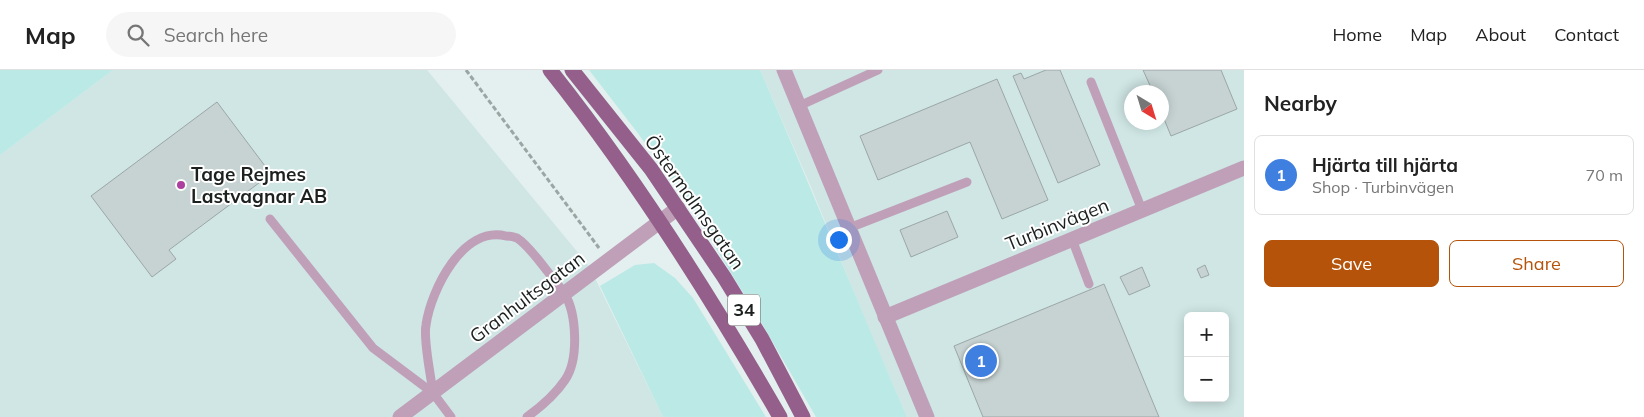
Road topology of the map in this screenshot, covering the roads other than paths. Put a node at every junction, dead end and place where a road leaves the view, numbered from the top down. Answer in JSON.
{"nodes":[{"id":1,"x":550,"y":70,"type":"edge"},
{"id":2,"x":572,"y":70,"type":"edge"},
{"id":3,"x":784,"y":70,"type":"edge"},
{"id":4,"x":878,"y":70,"type":"edge"},
{"id":5,"x":1091,"y":82,"type":"dead end"},
{"id":6,"x":799,"y":106,"type":"junction"},
{"id":7,"x":1244,"y":168,"type":"edge"},
{"id":8,"x":967,"y":182,"type":"dead end"},
{"id":9,"x":678,"y":208,"type":"junction"},
{"id":10,"x":1142,"y":210,"type":"junction"},
{"id":11,"x":270,"y":219,"type":"dead end"},
{"id":12,"x":659,"y":222,"type":"junction"},
{"id":13,"x":849,"y":228,"type":"junction"},
{"id":14,"x":1072,"y":239,"type":"junction"},
{"id":15,"x":1089,"y":284,"type":"dead end"},
{"id":16,"x":565,"y":294,"type":"junction"},
{"id":17,"x":885,"y":317,"type":"junction"},
{"id":18,"x":433,"y":393,"type":"junction"},
{"id":19,"x":400,"y":417,"type":"edge"},
{"id":20,"x":451,"y":417,"type":"edge"},
{"id":21,"x":528,"y":417,"type":"edge"},
{"id":22,"x":780,"y":417,"type":"edge"},
{"id":23,"x":803,"y":417,"type":"edge"},
{"id":24,"x":927,"y":417,"type":"edge"}],
"edges":[{"from":1,"to":12,"type":"main road","number":"34"},
{"from":2,"to":9,"type":"main road","name":"Östermalmsgatan","number":"34"},
{"from":3,"to":6,"type":"street"},
{"from":4,"to":6,"type":"lane"},
{"from":5,"to":10,"type":"lane"},
{"from":6,"to":13,"type":"street"},
{"from":7,"to":10,"type":"street","name":"Turbinvägen"},
{"from":8,"to":13,"type":"lane"},
{"from":9,"to":12,"type":"street","name":"Granhultsgatan"},
{"from":9,"to":23,"type":"main road","name":"Östermalmsgatan","number":"34"},
{"from":10,"to":14,"type":"street","name":"Turbinvägen"},
{"from":11,"to":18,"type":"lane"},
{"from":12,"to":16,"type":"street","name":"Granhultsgatan"},
{"from":12,"to":22,"type":"main road","number":"34"},
{"from":13,"to":17,"type":"street"},
{"from":14,"to":15,"type":"lane"},
{"from":14,"to":17,"type":"street","name":"Turbinvägen"},
{"from":16,"to":18,"type":"street","name":"Granhultsgatan"},
{"from":16,"to":18,"type":"lane"},
{"from":16,"to":21,"type":"lane"},
{"from":17,"to":24,"type":"street"},
{"from":18,"to":19,"type":"street","name":"Granhultsgatan"},
{"from":18,"to":20,"type":"lane"}]}
